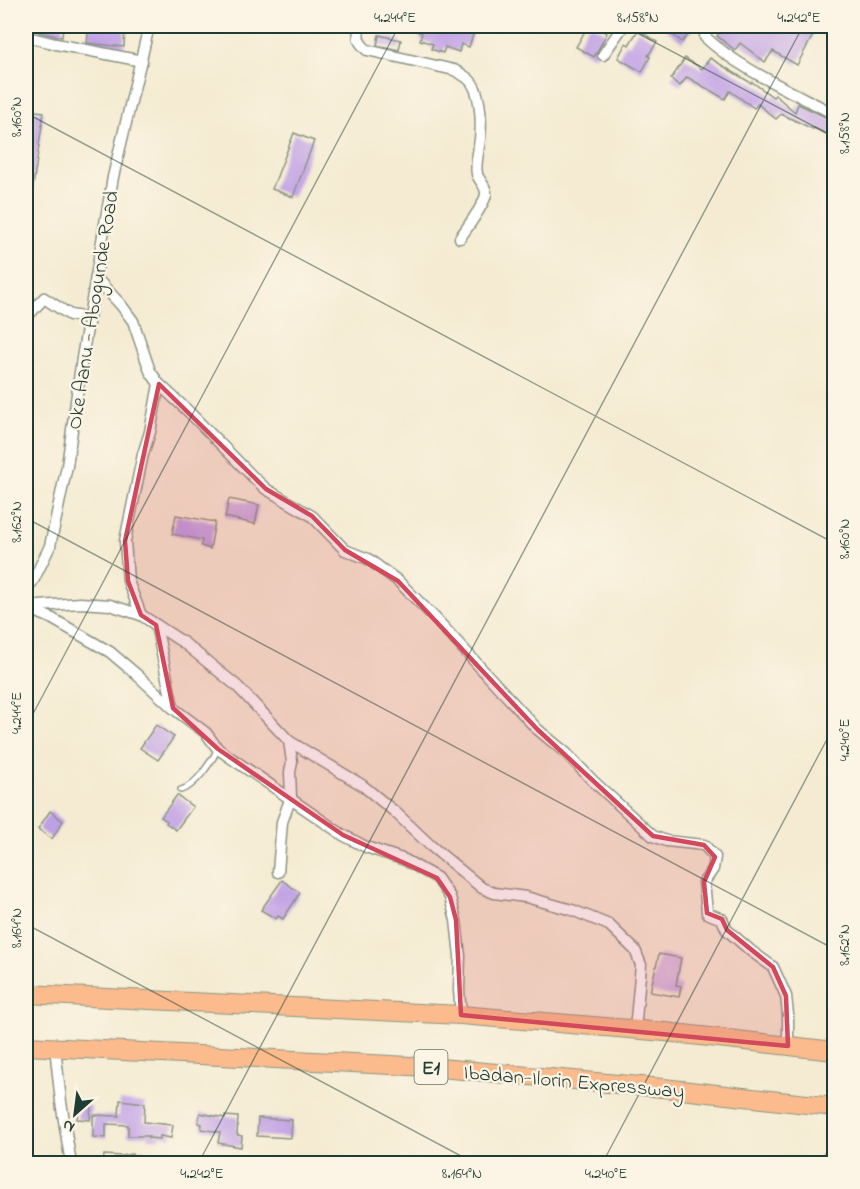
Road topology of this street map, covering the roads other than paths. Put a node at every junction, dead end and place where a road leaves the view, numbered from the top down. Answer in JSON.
{"nodes":[{"id":1,"x":149,"y":26,"type":"edge"},
{"id":2,"x":359,"y":26,"type":"edge"},
{"id":3,"x":623,"y":26,"type":"edge"},
{"id":4,"x":709,"y":26,"type":"edge"},
{"id":5,"x":26,"y":34,"type":"edge"},
{"id":6,"x":603,"y":55,"type":"dead end"},
{"id":7,"x":142,"y":61,"type":"junction"},
{"id":8,"x":834,"y":114,"type":"edge"},
{"id":9,"x":460,"y":238,"type":"dead end"},
{"id":10,"x":96,"y":278,"type":"junction"},
{"id":11,"x":26,"y":318,"type":"edge"},
{"id":12,"x":89,"y":318,"type":"junction"},
{"id":13,"x":159,"y":384,"type":"junction"},
{"id":14,"x":26,"y":591,"type":"edge"},
{"id":15,"x":26,"y":607,"type":"edge"},
{"id":16,"x":141,"y":615,"type":"junction"},
{"id":17,"x":156,"y":625,"type":"junction"},
{"id":18,"x":173,"y":708,"type":"junction"},
{"id":19,"x":289,"y":741,"type":"junction"},
{"id":20,"x":218,"y":748,"type":"junction"},
{"id":21,"x":181,"y":790,"type":"dead end"},
{"id":22,"x":291,"y":799,"type":"junction"},
{"id":23,"x":278,"y":872,"type":"dead end"},
{"id":24,"x":26,"y":994,"type":"edge"},
{"id":25,"x":461,"y":1015,"type":"junction"},
{"id":26,"x":635,"y":1030,"type":"junction"},
{"id":27,"x":26,"y":1046,"type":"edge"},
{"id":28,"x":788,"y":1046,"type":"junction"},
{"id":29,"x":55,"y":1047,"type":"junction"},
{"id":30,"x":834,"y":1051,"type":"edge"},
{"id":31,"x":834,"y":1107,"type":"edge"},
{"id":32,"x":834,"y":1149,"type":"edge"},
{"id":33,"x":71,"y":1164,"type":"edge"},
{"id":34,"x":823,"y":1164,"type":"edge"}],
"edges":[{"from":1,"to":7,"type":"street","name":"Oke Aanu - Abogunde Road"},
{"from":2,"to":9,"type":"street"},
{"from":3,"to":6,"type":"street"},
{"from":4,"to":8,"type":"street"},
{"from":5,"to":7,"type":"street"},
{"from":7,"to":10,"type":"street","name":"Oke Aanu - Abogunde Road"},
{"from":10,"to":12,"type":"street","name":"Oke Aanu - Abogunde Road"},
{"from":10,"to":13,"type":"street"},
{"from":11,"to":12,"type":"street"},
{"from":12,"to":14,"type":"street","name":"Oke Aanu - Abogunde Road"},
{"from":13,"to":16,"type":"street"},
{"from":13,"to":28,"type":"street"},
{"from":15,"to":16,"type":"street"},
{"from":15,"to":18,"type":"street"},
{"from":16,"to":17,"type":"street"},
{"from":17,"to":18,"type":"street"},
{"from":17,"to":19,"type":"street"},
{"from":18,"to":20,"type":"street"},
{"from":19,"to":22,"type":"street"},
{"from":19,"to":26,"type":"street"},
{"from":20,"to":21,"type":"lane"},
{"from":20,"to":22,"type":"street"},
{"from":22,"to":23,"type":"street"},
{"from":22,"to":25,"type":"street"},
{"from":24,"to":25,"type":"highway"},
{"from":25,"to":26,"type":"highway"},
{"from":26,"to":28,"type":"highway"},
{"from":27,"to":29,"type":"highway","name":"Ibadan-Ilorin Expressway","number":"E1"},
{"from":28,"to":30,"type":"highway"},
{"from":29,"to":31,"type":"highway","name":"Ibadan-Ilorin Expressway","number":"E1"},
{"from":29,"to":33,"type":"street"},
{"from":32,"to":34,"type":"street"}]}
